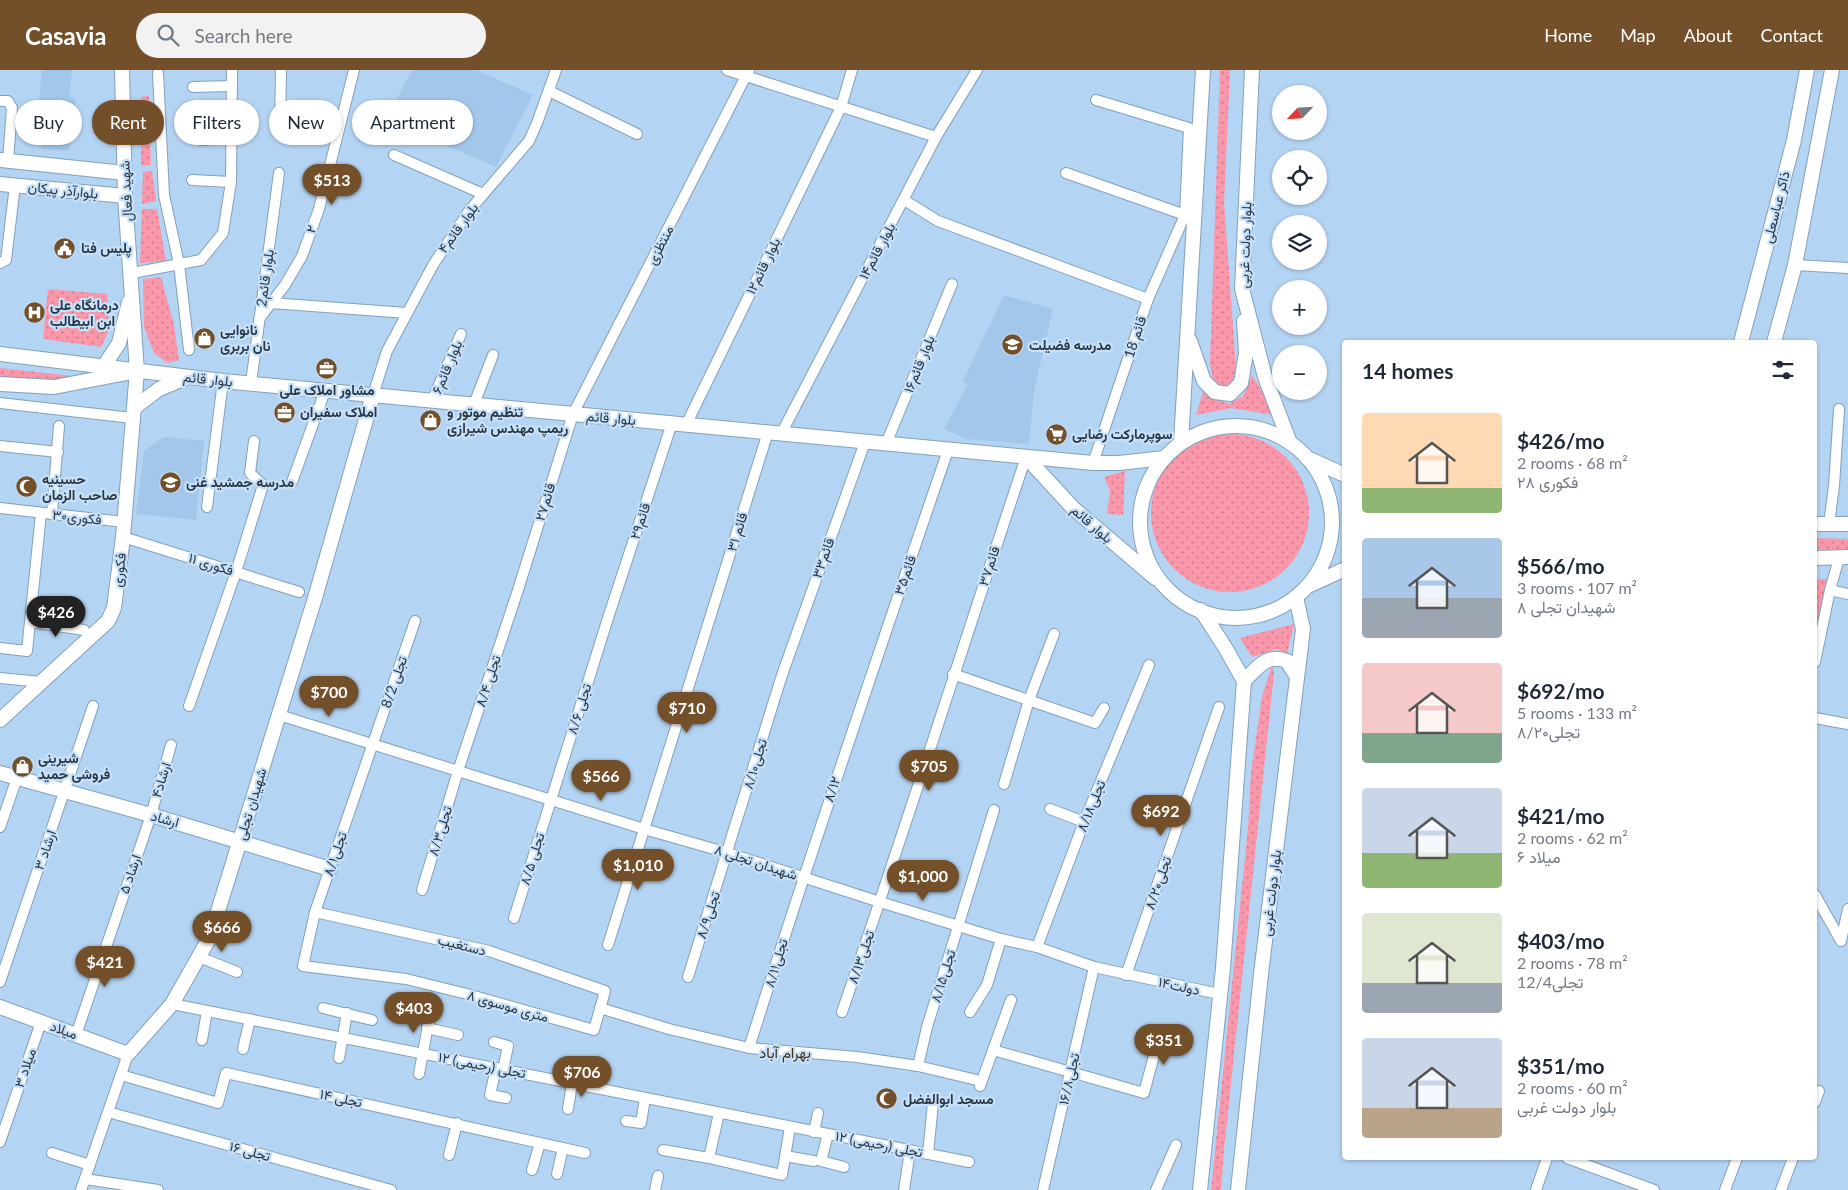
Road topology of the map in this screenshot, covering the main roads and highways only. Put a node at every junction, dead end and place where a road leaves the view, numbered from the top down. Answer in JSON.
{"nodes":[{"id":1,"x":122,"y":70,"type":"edge"},
{"id":2,"x":1203,"y":70,"type":"edge"},
{"id":3,"x":1252,"y":70,"type":"edge"},
{"id":4,"x":1807,"y":70,"type":"edge"},
{"id":5,"x":1832,"y":70,"type":"edge"},
{"id":6,"x":4,"y":160,"type":"edge"},
{"id":7,"x":52,"y":166,"type":"junction"},
{"id":8,"x":125,"y":173,"type":"junction"},
{"id":9,"x":0,"y":184,"type":"edge"},
{"id":10,"x":52,"y":189,"type":"junction"},
{"id":11,"x":125,"y":196,"type":"junction"},
{"id":12,"x":133,"y":289,"type":"junction"},
{"id":13,"x":1242,"y":290,"type":"junction"},
{"id":14,"x":1187,"y":330,"type":"junction"},
{"id":15,"x":1743,"y":340,"type":"edge"},
{"id":16,"x":1775,"y":340,"type":"edge"},
{"id":17,"x":0,"y":354,"type":"edge"},
{"id":18,"x":104,"y":366,"type":"junction"},
{"id":19,"x":137,"y":371,"type":"junction"},
{"id":20,"x":189,"y":377,"type":"junction"},
{"id":21,"x":0,"y":384,"type":"edge"},
{"id":22,"x":373,"y":395,"type":"junction"},
{"id":23,"x":133,"y":413,"type":"junction"},
{"id":24,"x":1181,"y":442,"type":"junction"},
{"id":25,"x":1290,"y":443,"type":"junction"},
{"id":26,"x":1026,"y":457,"type":"junction"},
{"id":27,"x":1164,"y":458,"type":"junction"},
{"id":28,"x":1307,"y":458,"type":"junction"},
{"id":29,"x":1342,"y":474,"type":"edge"},
{"id":30,"x":1822,"y":524,"type":"edge"},
{"id":31,"x":1848,"y":524,"type":"edge"},
{"id":32,"x":1844,"y":557,"type":"edge"},
{"id":33,"x":1817,"y":558,"type":"edge"},
{"id":34,"x":1342,"y":570,"type":"edge"},
{"id":35,"x":1164,"y":585,"type":"junction"},
{"id":36,"x":1307,"y":586,"type":"junction"},
{"id":37,"x":1296,"y":597,"type":"junction"},
{"id":38,"x":1201,"y":610,"type":"junction"},
{"id":39,"x":1297,"y":678,"type":"junction"},
{"id":40,"x":1244,"y":681,"type":"junction"},
{"id":41,"x":0,"y":720,"type":"edge"},
{"id":42,"x":0,"y":773,"type":"edge"},
{"id":43,"x":240,"y":841,"type":"junction"},
{"id":44,"x":330,"y":869,"type":"road end"},
{"id":45,"x":0,"y":1007,"type":"edge"},
{"id":46,"x":128,"y":1054,"type":"joint"},
{"id":47,"x":1200,"y":1190,"type":"edge"},
{"id":48,"x":1238,"y":1190,"type":"edge"}],
"edges":[{"from":1,"to":8,"type":"main road","name":"شهید فعال"},
{"from":2,"to":14,"type":"main road"},
{"from":3,"to":13,"type":"main road","name":"بلوار دولت غربی"},
{"from":4,"to":15,"type":"main road","name":"ذاکر عباسعلی"},
{"from":5,"to":16,"type":"main road","name":"ذاکر عباسعلی"},
{"from":6,"to":7,"type":"main road","name":"بلوارآذر پیکان"},
{"from":7,"to":8,"type":"main road","name":"بلوارآذر پیکان"},
{"from":7,"to":10,"type":"main road"},
{"from":8,"to":11,"type":"main road","name":"شهید فعال"},
{"from":9,"to":10,"type":"main road","name":"بلوارآذر پیکان"},
{"from":10,"to":11,"type":"main road","name":"بلوارآذر پیکان"},
{"from":11,"to":12,"type":"main road","name":"شهید فعال"},
{"from":12,"to":18,"type":"main road"},
{"from":12,"to":19,"type":"main road","name":"شهید فعال"},
{"from":13,"to":14,"type":"main road"},
{"from":13,"to":25,"type":"main road","name":"بلوار دولت غربی"},
{"from":14,"to":24,"type":"main road"},
{"from":17,"to":18,"type":"main road","name":"بلوار قائم"},
{"from":18,"to":19,"type":"main road","name":"بلوار قائم"},
{"from":19,"to":20,"type":"main road","name":"بلوار قائم"},
{"from":19,"to":21,"type":"main road","name":"بلوار قائم"},
{"from":19,"to":23,"type":"main road","name":"فکوری"},
{"from":20,"to":22,"type":"main road","name":"بلوار قائم"},
{"from":20,"to":23,"type":"main road"},
{"from":22,"to":26,"type":"main road","name":"بلوار قائم"},
{"from":22,"to":43,"type":"main road","name":"شهیدان تجلی"},
{"from":23,"to":41,"type":"main road","name":"فکوری"},
{"from":24,"to":25,"type":"main road"},
{"from":24,"to":27,"type":"main road"},
{"from":25,"to":28,"type":"main road"},
{"from":26,"to":27,"type":"main road","name":"بلوار قائم"},
{"from":26,"to":35,"type":"main road","name":"بلوار قائم"},
{"from":27,"to":35,"type":"main road"},
{"from":28,"to":29,"type":"main road"},
{"from":28,"to":36,"type":"main road"},
{"from":30,"to":31,"type":"main road"},
{"from":32,"to":33,"type":"main road"},
{"from":34,"to":36,"type":"main road"},
{"from":35,"to":38,"type":"main road"},
{"from":36,"to":37,"type":"main road"},
{"from":37,"to":38,"type":"main road"},
{"from":37,"to":39,"type":"main road","name":"بلوار دولت غربی"},
{"from":38,"to":40,"type":"main road"},
{"from":39,"to":40,"type":"main road"},
{"from":39,"to":48,"type":"main road","name":"بلوار دولت غربی"},
{"from":40,"to":47,"type":"main road"},
{"from":42,"to":43,"type":"main road","name":"ارشاد"},
{"from":43,"to":44,"type":"main road","name":"ارشاد"},
{"from":43,"to":46,"type":"main road","name":"شهیدان تجلی"},
{"from":45,"to":46,"type":"main road","name":"میلاد"}]}
